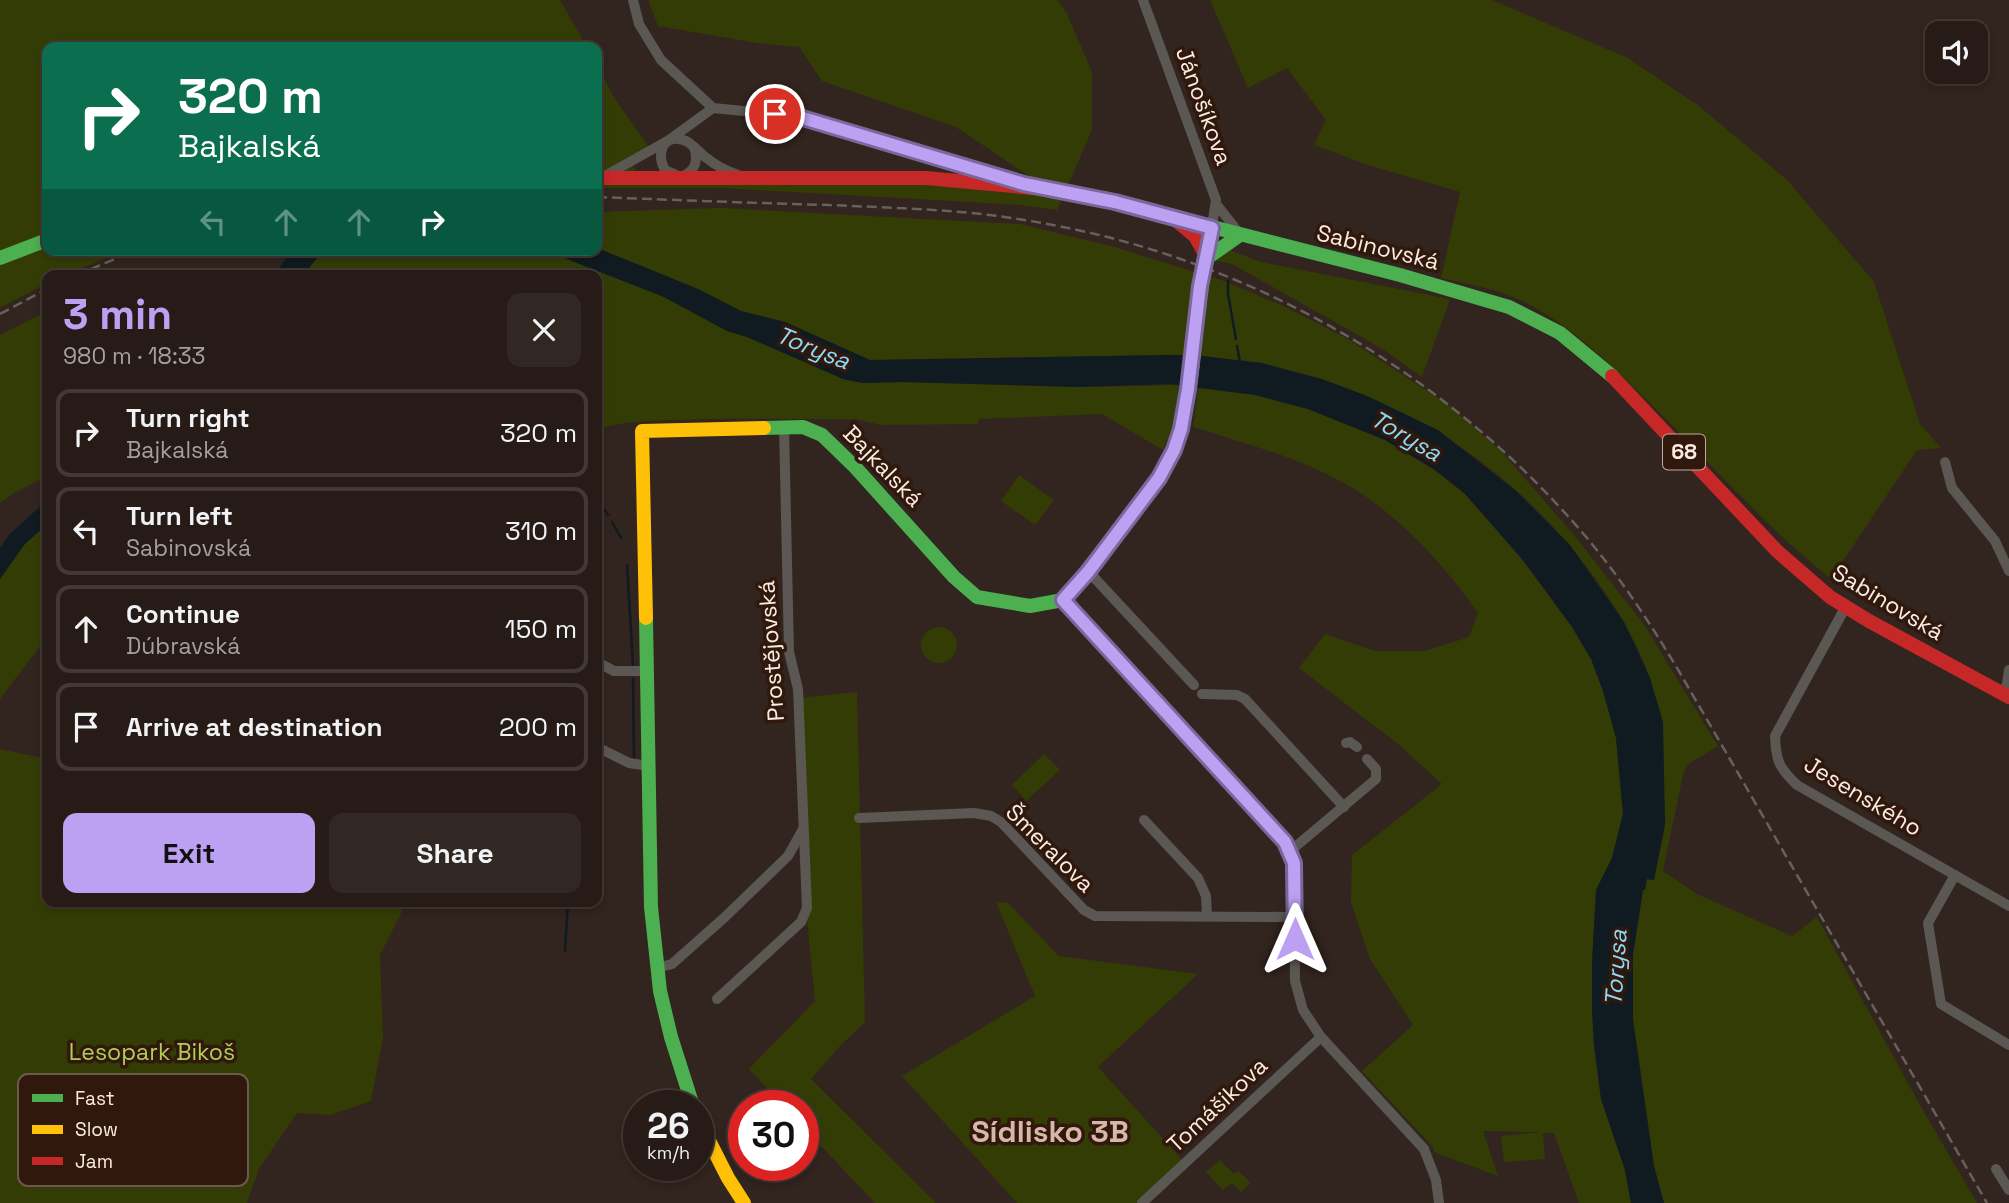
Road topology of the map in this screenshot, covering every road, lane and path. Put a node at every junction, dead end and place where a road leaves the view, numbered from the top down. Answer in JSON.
{"nodes":[{"id":1,"x":632,"y":0,"type":"edge"},
{"id":2,"x":1143,"y":0,"type":"edge"},
{"id":3,"x":713,"y":108,"type":"junction"},
{"id":4,"x":689,"y":127,"type":"junction"},
{"id":5,"x":668,"y":140,"type":"junction"},
{"id":6,"x":692,"y":145,"type":"junction"},
{"id":7,"x":602,"y":176,"type":"edge"},
{"id":8,"x":681,"y":177,"type":"junction"},
{"id":9,"x":602,"y":178,"type":"edge"},
{"id":10,"x":746,"y":178,"type":"junction"},
{"id":11,"x":1024,"y":184,"type":"junction"},
{"id":12,"x":1217,"y":205,"type":"junction"},
{"id":13,"x":1172,"y":217,"type":"junction"},
{"id":14,"x":1212,"y":228,"type":"junction"},
{"id":15,"x":1240,"y":235,"type":"junction"},
{"id":16,"x":42,"y":242,"type":"edge"},
{"id":17,"x":0,"y":258,"type":"edge"},
{"id":18,"x":1207,"y":258,"type":"junction"},
{"id":19,"x":784,"y":426,"type":"junction"},
{"id":20,"x":1945,"y":462,"type":"dead end"},
{"id":21,"x":2009,"y":571,"type":"edge"},
{"id":22,"x":1088,"y":572,"type":"junction"},
{"id":23,"x":1063,"y":600,"type":"junction"},
{"id":24,"x":1845,"y":608,"type":"junction"},
{"id":25,"x":602,"y":665,"type":"edge"},
{"id":26,"x":2009,"y":670,"type":"edge"},
{"id":27,"x":646,"y":671,"type":"junction"},
{"id":28,"x":2006,"y":695,"type":"edge"},
{"id":29,"x":602,"y":750,"type":"edge"},
{"id":30,"x":1367,"y":759,"type":"dead end"},
{"id":31,"x":649,"y":766,"type":"junction"},
{"id":32,"x":1344,"y":807,"type":"junction"},
{"id":33,"x":859,"y":817,"type":"dead end"},
{"id":34,"x":1144,"y":820,"type":"dead end"},
{"id":35,"x":802,"y":831,"type":"junction"},
{"id":36,"x":1289,"y":852,"type":"junction"},
{"id":37,"x":788,"y":856,"type":"junction"},
{"id":38,"x":804,"y":864,"type":"junction"},
{"id":39,"x":1955,"y":875,"type":"junction"},
{"id":40,"x":2009,"y":906,"type":"edge"},
{"id":41,"x":1207,"y":916,"type":"junction"},
{"id":42,"x":1295,"y":917,"type":"junction"},
{"id":43,"x":657,"y":968,"type":"junction"},
{"id":44,"x":717,"y":999,"type":"dead end"},
{"id":45,"x":1321,"y":1037,"type":"junction"},
{"id":46,"x":2009,"y":1045,"type":"edge"},
{"id":47,"x":687,"y":1090,"type":"edge"},
{"id":48,"x":714,"y":1150,"type":"edge"},
{"id":49,"x":1996,"y":1169,"type":"dead end"},
{"id":50,"x":2009,"y":1190,"type":"edge"},
{"id":51,"x":744,"y":1203,"type":"edge"},
{"id":52,"x":1142,"y":1203,"type":"edge"},
{"id":53,"x":1439,"y":1203,"type":"edge"}],
"edges":[{"from":1,"to":3,"type":"street"},
{"from":2,"to":12,"type":"street","name":"Jánošíkova"},
{"from":3,"to":4,"type":"street"},
{"from":3,"to":11,"type":"street"},
{"from":4,"to":5,"type":"street"},
{"from":4,"to":6,"type":"street"},
{"from":5,"to":6,"type":"street"},
{"from":5,"to":7,"type":"street"},
{"from":5,"to":8,"type":"street"},
{"from":6,"to":8,"type":"street"},
{"from":6,"to":10,"type":"street"},
{"from":8,"to":9,"type":"street","name":"Sabinovská","number":"68"},
{"from":8,"to":10,"type":"street","name":"Sabinovská","number":"68"},
{"from":10,"to":11,"type":"street","name":"Sabinovská","number":"68"},
{"from":11,"to":13,"type":"street","name":"Sabinovská","number":"68"},
{"from":12,"to":14,"type":"street"},
{"from":12,"to":15,"type":"street"},
{"from":13,"to":14,"type":"street","name":"Sabinovská","number":"68"},
{"from":13,"to":18,"type":"street"},
{"from":14,"to":15,"type":"street","name":"Sabinovská","number":"68"},
{"from":14,"to":18,"type":"street"},
{"from":15,"to":18,"type":"street"},
{"from":15,"to":24,"type":"street","name":"Sabinovská","number":"68"},
{"from":16,"to":17,"type":"street"},
{"from":18,"to":22,"type":"street"},
{"from":19,"to":23,"type":"street","name":"Bajkalská"},
{"from":19,"to":27,"type":"street","name":"Bajkalská"},
{"from":19,"to":35,"type":"street","name":"Prostějovská"},
{"from":20,"to":21,"type":"street"},
{"from":22,"to":23,"type":"street"},
{"from":22,"to":32,"type":"street"},
{"from":23,"to":36,"type":"street"},
{"from":24,"to":28,"type":"street","name":"Sabinovská","number":"68"},
{"from":24,"to":39,"type":"street","name":"Jesenského"},
{"from":25,"to":27,"type":"street"},
{"from":26,"to":28,"type":"street"},
{"from":27,"to":31,"type":"street"},
{"from":29,"to":31,"type":"street"},
{"from":30,"to":32,"type":"street"},
{"from":31,"to":43,"type":"street"},
{"from":32,"to":36,"type":"street"},
{"from":33,"to":41,"type":"street","name":"Šmeralova"},
{"from":34,"to":41,"type":"street"},
{"from":35,"to":37,"type":"street"},
{"from":35,"to":38,"type":"street","name":"Prostějovská"},
{"from":36,"to":42,"type":"street"},
{"from":37,"to":38,"type":"street"},
{"from":37,"to":43,"type":"street"},
{"from":38,"to":44,"type":"street","name":"Prostějovská"},
{"from":39,"to":40,"type":"street","name":"Jesenského"},
{"from":39,"to":46,"type":"street"},
{"from":41,"to":42,"type":"street","name":"Šmeralova"},
{"from":42,"to":45,"type":"street"},
{"from":43,"to":47,"type":"street"},
{"from":45,"to":52,"type":"street","name":"Tomášikova"},
{"from":45,"to":53,"type":"street"},
{"from":48,"to":51,"type":"street"},
{"from":49,"to":50,"type":"street"}]}
